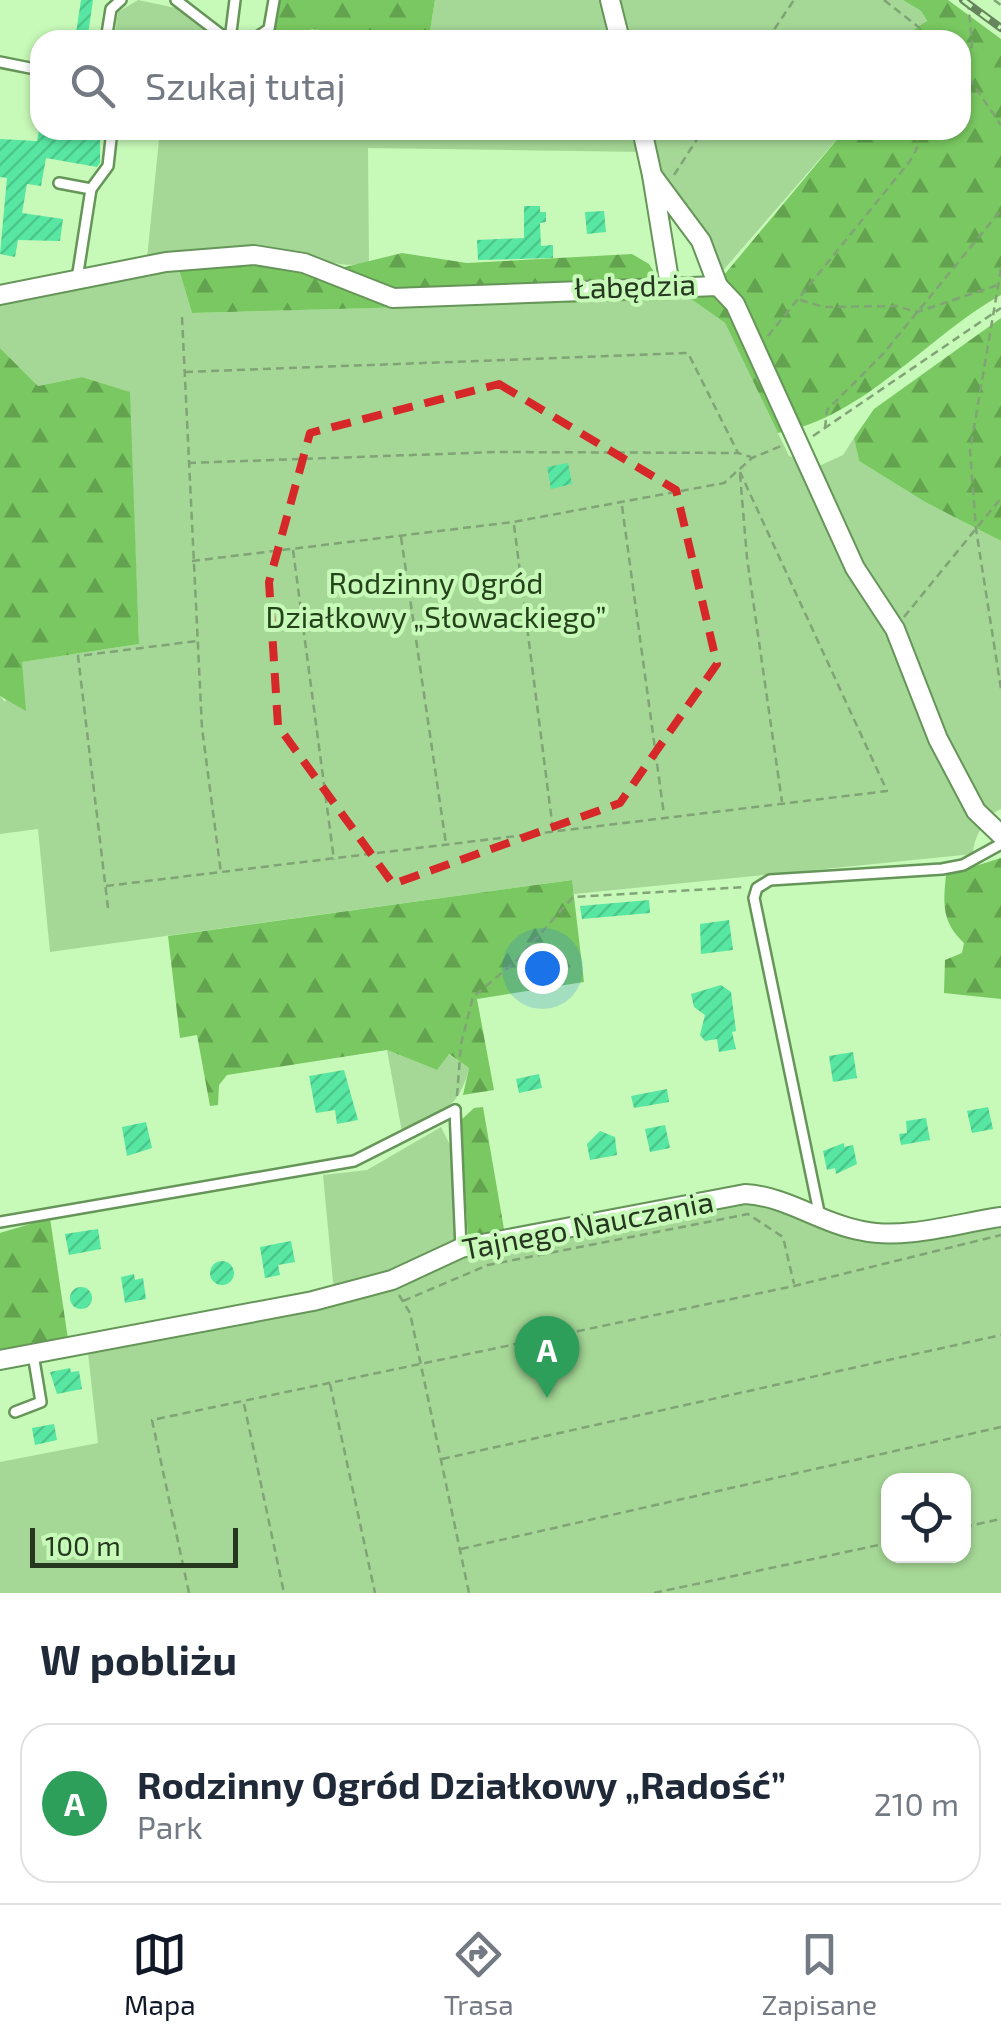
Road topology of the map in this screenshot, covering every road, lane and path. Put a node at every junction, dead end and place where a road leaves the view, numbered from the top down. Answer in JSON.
{"nodes":[{"id":1,"x":121,"y":0,"type":"edge"},
{"id":2,"x":176,"y":0,"type":"edge"},
{"id":3,"x":235,"y":0,"type":"edge"},
{"id":4,"x":274,"y":0,"type":"edge"},
{"id":5,"x":610,"y":0,"type":"edge"},
{"id":6,"x":794,"y":0,"type":"edge"},
{"id":7,"x":884,"y":0,"type":"edge"},
{"id":8,"x":968,"y":0,"type":"edge"},
{"id":9,"x":994,"y":0,"type":"edge"},
{"id":10,"x":112,"y":5,"type":"edge"},
{"id":11,"x":1001,"y":6,"type":"edge"},
{"id":12,"x":108,"y":30,"type":"edge"},
{"id":13,"x":216,"y":30,"type":"edge"},
{"id":14,"x":230,"y":30,"type":"edge"},
{"id":15,"x":267,"y":30,"type":"edge"},
{"id":16,"x":618,"y":30,"type":"edge"},
{"id":17,"x":774,"y":30,"type":"edge"},
{"id":18,"x":922,"y":30,"type":"edge"},
{"id":19,"x":971,"y":30,"type":"edge"},
{"id":20,"x":0,"y":62,"type":"edge"},
{"id":21,"x":30,"y":68,"type":"edge"},
{"id":22,"x":971,"y":81,"type":"edge"},
{"id":23,"x":1001,"y":125,"type":"edge"},
{"id":24,"x":111,"y":140,"type":"edge"},
{"id":25,"x":644,"y":140,"type":"edge"},
{"id":26,"x":697,"y":140,"type":"edge"},
{"id":27,"x":918,"y":140,"type":"edge"},
{"id":28,"x":652,"y":175,"type":"junction"},
{"id":29,"x":59,"y":184,"type":"dead end"},
{"id":30,"x":91,"y":188,"type":"junction"},
{"id":31,"x":664,"y":191,"type":"junction"},
{"id":32,"x":1001,"y":210,"type":"edge"},
{"id":33,"x":1001,"y":269,"type":"edge"},
{"id":34,"x":76,"y":282,"type":"junction"},
{"id":35,"x":1000,"y":284,"type":"edge"},
{"id":36,"x":670,"y":286,"type":"junction"},
{"id":37,"x":718,"y":286,"type":"junction"},
{"id":38,"x":0,"y":295,"type":"edge"},
{"id":39,"x":798,"y":300,"type":"junction"},
{"id":40,"x":1001,"y":308,"type":"edge"},
{"id":41,"x":917,"y":312,"type":"junction"},
{"id":42,"x":993,"y":314,"type":"junction"},
{"id":43,"x":182,"y":317,"type":"dead end"},
{"id":44,"x":757,"y":352,"type":"junction"},
{"id":45,"x":185,"y":372,"type":"junction"},
{"id":46,"x":824,"y":432,"type":"junction"},
{"id":47,"x":800,"y":441,"type":"junction"},
{"id":48,"x":738,"y":452,"type":"junction"},
{"id":49,"x":752,"y":458,"type":"junction"},
{"id":50,"x":188,"y":463,"type":"junction"},
{"id":51,"x":740,"y":472,"type":"junction"},
{"id":52,"x":1001,"y":498,"type":"edge"},
{"id":53,"x":621,"y":503,"type":"junction"},
{"id":54,"x":513,"y":522,"type":"junction"},
{"id":55,"x":976,"y":529,"type":"junction"},
{"id":56,"x":401,"y":537,"type":"junction"},
{"id":57,"x":292,"y":549,"type":"junction"},
{"id":58,"x":192,"y":561,"type":"junction"},
{"id":59,"x":895,"y":629,"type":"junction"},
{"id":60,"x":198,"y":641,"type":"junction"},
{"id":61,"x":1001,"y":689,"type":"edge"},
{"id":62,"x":782,"y":802,"type":"junction"},
{"id":63,"x":664,"y":816,"type":"junction"},
{"id":64,"x":553,"y":831,"type":"junction"},
{"id":65,"x":1001,"y":835,"type":"edge"},
{"id":66,"x":1001,"y":844,"type":"edge"},
{"id":67,"x":446,"y":846,"type":"junction"},
{"id":68,"x":334,"y":860,"type":"junction"},
{"id":69,"x":221,"y":873,"type":"junction"},
{"id":70,"x":106,"y":886,"type":"junction"},
{"id":71,"x":757,"y":888,"type":"junction"},
{"id":72,"x":108,"y":908,"type":"dead end"},
{"id":73,"x":454,"y":1110,"type":"junction"},
{"id":74,"x":1001,"y":1217,"type":"edge"},
{"id":75,"x":820,"y":1220,"type":"junction"},
{"id":76,"x":0,"y":1222,"type":"edge"},
{"id":77,"x":1001,"y":1235,"type":"edge"},
{"id":78,"x":461,"y":1248,"type":"junction"},
{"id":79,"x":794,"y":1286,"type":"junction"},
{"id":80,"x":395,"y":1287,"type":"dead end"},
{"id":81,"x":403,"y":1301,"type":"junction"},
{"id":82,"x":1001,"y":1335,"type":"edge"},
{"id":83,"x":34,"y":1354,"type":"junction"},
{"id":84,"x":0,"y":1360,"type":"edge"},
{"id":85,"x":420,"y":1364,"type":"junction"},
{"id":86,"x":330,"y":1384,"type":"junction"},
{"id":87,"x":244,"y":1404,"type":"junction"},
{"id":88,"x":15,"y":1412,"type":"dead end"},
{"id":89,"x":1001,"y":1427,"type":"edge"},
{"id":90,"x":442,"y":1459,"type":"junction"},
{"id":91,"x":1001,"y":1518,"type":"edge"},
{"id":92,"x":971,"y":1525,"type":"edge"},
{"id":93,"x":881,"y":1544,"type":"edge"},
{"id":94,"x":461,"y":1549,"type":"junction"},
{"id":95,"x":189,"y":1593,"type":"edge"},
{"id":96,"x":284,"y":1593,"type":"edge"},
{"id":97,"x":374,"y":1593,"type":"edge"},
{"id":98,"x":469,"y":1593,"type":"edge"},
{"id":99,"x":654,"y":1593,"type":"edge"}],
"edges":[{"from":1,"to":10,"type":"lane"},
{"from":2,"to":13,"type":"lane"},
{"from":3,"to":14,"type":"lane"},
{"from":4,"to":15,"type":"lane"},
{"from":5,"to":16,"type":"street"},
{"from":6,"to":17,"type":"path"},
{"from":7,"to":18,"type":"path"},
{"from":8,"to":19,"type":"path"},
{"from":9,"to":11,"type":"path"},
{"from":10,"to":12,"type":"lane"},
{"from":20,"to":21,"type":"lane"},
{"from":22,"to":23,"type":"path"},
{"from":24,"to":30,"type":"lane"},
{"from":25,"to":28,"type":"street"},
{"from":26,"to":31,"type":"path"},
{"from":27,"to":39,"type":"path"},
{"from":28,"to":31,"type":"street"},
{"from":28,"to":36,"type":"street"},
{"from":29,"to":30,"type":"lane"},
{"from":30,"to":34,"type":"lane"},
{"from":31,"to":37,"type":"street"},
{"from":32,"to":41,"type":"path"},
{"from":33,"to":35,"type":"path"},
{"from":34,"to":36,"type":"street","name":"Łabędzia"},
{"from":34,"to":38,"type":"street","name":"Łabędzia"},
{"from":35,"to":41,"type":"path"},
{"from":35,"to":42,"type":"path"},
{"from":36,"to":37,"type":"street","name":"Łabędzia"},
{"from":37,"to":44,"type":"street","name":"Łabędzia"},
{"from":39,"to":41,"type":"path"},
{"from":39,"to":44,"type":"path"},
{"from":40,"to":42,"type":"path"},
{"from":41,"to":46,"type":"path"},
{"from":42,"to":46,"type":"path"},
{"from":42,"to":55,"type":"path"},
{"from":43,"to":45,"type":"path"},
{"from":44,"to":47,"type":"street","name":"Łabędzia"},
{"from":45,"to":48,"type":"path"},
{"from":45,"to":50,"type":"path"},
{"from":46,"to":47,"type":"path"},
{"from":47,"to":49,"type":"path"},
{"from":47,"to":59,"type":"street","name":"Łabędzia"},
{"from":48,"to":49,"type":"path"},
{"from":48,"to":50,"type":"path"},
{"from":49,"to":51,"type":"path"},
{"from":50,"to":58,"type":"path"},
{"from":51,"to":53,"type":"path"},
{"from":51,"to":62,"type":"path"},
{"from":51,"to":62,"type":"path"},
{"from":52,"to":55,"type":"path"},
{"from":53,"to":54,"type":"path"},
{"from":53,"to":63,"type":"path"},
{"from":54,"to":56,"type":"path"},
{"from":54,"to":64,"type":"path"},
{"from":55,"to":59,"type":"path"},
{"from":55,"to":61,"type":"path"},
{"from":56,"to":57,"type":"path"},
{"from":56,"to":67,"type":"path"},
{"from":57,"to":58,"type":"path"},
{"from":57,"to":68,"type":"path"},
{"from":58,"to":60,"type":"path"},
{"from":59,"to":65,"type":"street","name":"Łabędzia"},
{"from":60,"to":69,"type":"path"},
{"from":60,"to":70,"type":"path"},
{"from":62,"to":63,"type":"path"},
{"from":63,"to":64,"type":"path"},
{"from":64,"to":67,"type":"path"},
{"from":66,"to":71,"type":"lane"},
{"from":67,"to":68,"type":"path"},
{"from":68,"to":69,"type":"path"},
{"from":69,"to":70,"type":"path"},
{"from":70,"to":72,"type":"path"},
{"from":71,"to":73,"type":"path"},
{"from":71,"to":75,"type":"lane"},
{"from":73,"to":76,"type":"lane"},
{"from":73,"to":78,"type":"lane"},
{"from":74,"to":75,"type":"street","name":"Tajnego Nauczania"},
{"from":75,"to":78,"type":"street","name":"Tajnego Nauczania"},
{"from":77,"to":79,"type":"path"},
{"from":78,"to":83,"type":"street","name":"Tajnego Nauczania"},
{"from":79,"to":81,"type":"path"},
{"from":79,"to":85,"type":"path"},
{"from":80,"to":81,"type":"path"},
{"from":81,"to":85,"type":"path"},
{"from":82,"to":90,"type":"path"},
{"from":83,"to":84,"type":"street","name":"Tajnego Nauczania"},
{"from":83,"to":88,"type":"lane"},
{"from":85,"to":86,"type":"path"},
{"from":85,"to":90,"type":"path"},
{"from":86,"to":87,"type":"path"},
{"from":86,"to":97,"type":"path"},
{"from":87,"to":95,"type":"path"},
{"from":87,"to":96,"type":"path"},
{"from":89,"to":94,"type":"path"},
{"from":90,"to":94,"type":"path"},
{"from":91,"to":92,"type":"path"},
{"from":93,"to":99,"type":"path"},
{"from":94,"to":98,"type":"path"}]}
